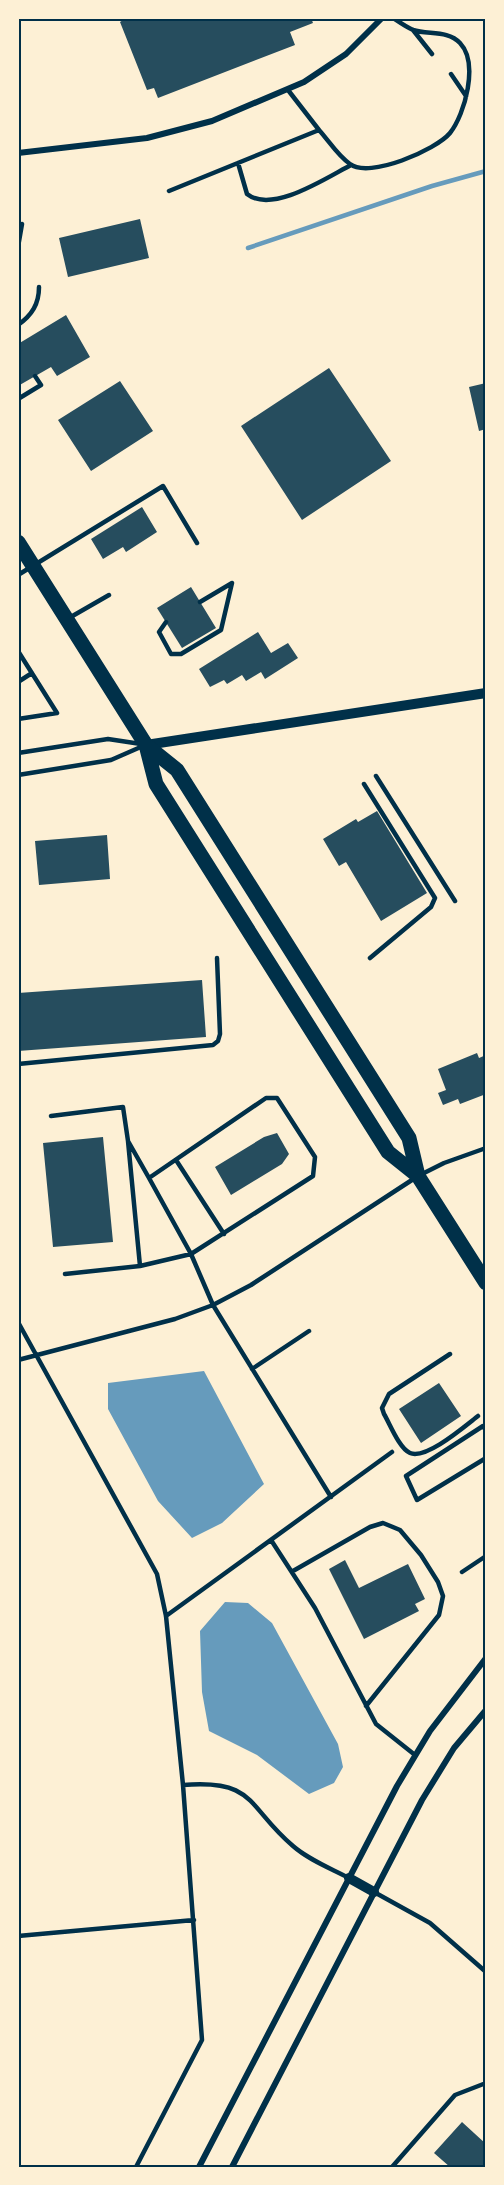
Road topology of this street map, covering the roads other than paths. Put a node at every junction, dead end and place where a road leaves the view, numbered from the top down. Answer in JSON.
{"nodes":[{"id":1,"x":382,"y":18,"type":"edge"},
{"id":2,"x":393,"y":18,"type":"edge"},
{"id":3,"x":413,"y":30,"type":"junction"},
{"id":4,"x":432,"y":54,"type":"dead end"},
{"id":5,"x":451,"y":74,"type":"dead end"},
{"id":6,"x":288,"y":90,"type":"junction"},
{"id":7,"x":466,"y":96,"type":"junction"},
{"id":8,"x":319,"y":130,"type":"junction"},
{"id":9,"x":18,"y":153,"type":"edge"},
{"id":10,"x":238,"y":163,"type":"junction"},
{"id":11,"x":351,"y":165,"type":"junction"},
{"id":12,"x":169,"y":191,"type":"dead end"},
{"id":13,"x":22,"y":224,"type":"dead end"},
{"id":14,"x":18,"y":247,"type":"edge"},
{"id":15,"x":39,"y":287,"type":"dead end"},
{"id":16,"x":18,"y":325,"type":"edge"},
{"id":17,"x":35,"y":376,"type":"dead end"},
{"id":18,"x":18,"y":399,"type":"edge"},
{"id":19,"x":18,"y":542,"type":"edge"},
{"id":20,"x":197,"y":543,"type":"dead end"},
{"id":21,"x":33,"y":566,"type":"junction"},
{"id":22,"x":18,"y":575,"type":"edge"},
{"id":23,"x":110,"y":595,"type":"dead end"},
{"id":24,"x":200,"y":602,"type":"dead end"},
{"id":25,"x":67,"y":619,"type":"junction"},
{"id":26,"x":166,"y":622,"type":"dead end"},
{"id":27,"x":18,"y":651,"type":"edge"},
{"id":28,"x":32,"y":673,"type":"junction"},
{"id":29,"x":18,"y":682,"type":"edge"},
{"id":30,"x":486,"y":693,"type":"edge"},
{"id":31,"x":18,"y":719,"type":"edge"},
{"id":32,"x":146,"y":745,"type":"junction"},
{"id":33,"x":18,"y":753,"type":"edge"},
{"id":34,"x":18,"y":775,"type":"edge"},
{"id":35,"x":376,"y":777,"type":"dead end"},
{"id":36,"x":364,"y":784,"type":"dead end"},
{"id":37,"x":454,"y":901,"type":"dead end"},
{"id":38,"x":217,"y":958,"type":"dead end"},
{"id":39,"x":370,"y":958,"type":"dead end"},
{"id":40,"x":18,"y":1064,"type":"edge"},
{"id":41,"x":51,"y":1116,"type":"dead end"},
{"id":42,"x":128,"y":1141,"type":"junction"},
{"id":43,"x":486,"y":1148,"type":"edge"},
{"id":44,"x":176,"y":1160,"type":"junction"},
{"id":45,"x":418,"y":1176,"type":"junction"},
{"id":46,"x":149,"y":1178,"type":"junction"},
{"id":47,"x":224,"y":1234,"type":"junction"},
{"id":48,"x":191,"y":1254,"type":"junction"},
{"id":49,"x":141,"y":1266,"type":"junction"},
{"id":50,"x":65,"y":1274,"type":"dead end"},
{"id":51,"x":486,"y":1283,"type":"edge"},
{"id":52,"x":213,"y":1305,"type":"junction"},
{"id":53,"x":18,"y":1322,"type":"edge"},
{"id":54,"x":309,"y":1331,"type":"dead end"},
{"id":55,"x":450,"y":1354,"type":"dead end"},
{"id":56,"x":36,"y":1358,"type":"junction"},
{"id":57,"x":18,"y":1360,"type":"edge"},
{"id":58,"x":252,"y":1369,"type":"junction"},
{"id":59,"x":478,"y":1416,"type":"dead end"},
{"id":60,"x":485,"y":1428,"type":"edge"},
{"id":61,"x":392,"y":1452,"type":"dead end"},
{"id":62,"x":486,"y":1458,"type":"edge"},
{"id":63,"x":331,"y":1497,"type":"junction"},
{"id":64,"x":271,"y":1540,"type":"junction"},
{"id":65,"x":486,"y":1556,"type":"edge"},
{"id":66,"x":293,"y":1570,"type":"junction"},
{"id":67,"x":462,"y":1572,"type":"dead end"},
{"id":68,"x":166,"y":1616,"type":"junction"},
{"id":69,"x":486,"y":1658,"type":"edge"},
{"id":70,"x":366,"y":1706,"type":"junction"},
{"id":71,"x":486,"y":1710,"type":"edge"},
{"id":72,"x":415,"y":1755,"type":"junction"},
{"id":73,"x":183,"y":1785,"type":"junction"},
{"id":74,"x":349,"y":1878,"type":"junction"},
{"id":75,"x":374,"y":1892,"type":"junction"},
{"id":76,"x":195,"y":1920,"type":"junction"},
{"id":77,"x":18,"y":1936,"type":"edge"},
{"id":78,"x":486,"y":1972,"type":"edge"},
{"id":79,"x":486,"y":2083,"type":"edge"},
{"id":80,"x":136,"y":2167,"type":"edge"},
{"id":81,"x":199,"y":2167,"type":"edge"},
{"id":82,"x":232,"y":2167,"type":"edge"},
{"id":83,"x":392,"y":2167,"type":"edge"}],
"edges":[{"from":1,"to":6,"type":"street"},
{"from":2,"to":3,"type":"lane"},
{"from":3,"to":4,"type":"lane"},
{"from":3,"to":7,"type":"lane"},
{"from":5,"to":7,"type":"lane"},
{"from":6,"to":8,"type":"lane"},
{"from":6,"to":9,"type":"street"},
{"from":7,"to":11,"type":"lane"},
{"from":8,"to":10,"type":"lane"},
{"from":8,"to":11,"type":"lane"},
{"from":10,"to":11,"type":"lane"},
{"from":10,"to":12,"type":"lane"},
{"from":13,"to":14,"type":"lane"},
{"from":15,"to":16,"type":"lane"},
{"from":17,"to":18,"type":"lane"},
{"from":19,"to":21,"type":"main road"},
{"from":20,"to":21,"type":"lane"},
{"from":21,"to":22,"type":"lane"},
{"from":21,"to":25,"type":"main road"},
{"from":23,"to":25,"type":"lane"},
{"from":24,"to":26,"type":"lane"},
{"from":25,"to":32,"type":"main road"},
{"from":27,"to":28,"type":"lane"},
{"from":28,"to":29,"type":"lane"},
{"from":28,"to":31,"type":"lane"},
{"from":30,"to":32,"type":"street"},
{"from":32,"to":33,"type":"lane"},
{"from":32,"to":34,"type":"lane"},
{"from":32,"to":45,"type":"main road"},
{"from":32,"to":45,"type":"main road"},
{"from":35,"to":37,"type":"lane"},
{"from":36,"to":39,"type":"lane"},
{"from":38,"to":40,"type":"lane"},
{"from":41,"to":42,"type":"lane"},
{"from":42,"to":46,"type":"lane"},
{"from":42,"to":49,"type":"lane"},
{"from":43,"to":45,"type":"lane"},
{"from":44,"to":46,"type":"lane"},
{"from":44,"to":47,"type":"lane"},
{"from":44,"to":47,"type":"lane"},
{"from":45,"to":51,"type":"main road"},
{"from":45,"to":52,"type":"lane"},
{"from":46,"to":48,"type":"lane"},
{"from":47,"to":48,"type":"lane"},
{"from":48,"to":49,"type":"lane"},
{"from":48,"to":52,"type":"lane"},
{"from":49,"to":50,"type":"lane"},
{"from":52,"to":56,"type":"lane"},
{"from":52,"to":58,"type":"lane"},
{"from":53,"to":56,"type":"lane"},
{"from":54,"to":58,"type":"lane"},
{"from":55,"to":59,"type":"lane"},
{"from":56,"to":57,"type":"lane"},
{"from":56,"to":68,"type":"lane"},
{"from":58,"to":63,"type":"lane"},
{"from":60,"to":62,"type":"lane"},
{"from":61,"to":63,"type":"lane"},
{"from":63,"to":64,"type":"lane"},
{"from":64,"to":66,"type":"lane"},
{"from":64,"to":68,"type":"lane"},
{"from":65,"to":67,"type":"lane"},
{"from":66,"to":70,"type":"lane"},
{"from":66,"to":70,"type":"lane"},
{"from":68,"to":73,"type":"lane"},
{"from":69,"to":72,"type":"street"},
{"from":70,"to":72,"type":"lane"},
{"from":71,"to":75,"type":"street"},
{"from":72,"to":74,"type":"street"},
{"from":73,"to":74,"type":"lane"},
{"from":73,"to":76,"type":"lane"},
{"from":74,"to":75,"type":"street"},
{"from":74,"to":81,"type":"street"},
{"from":75,"to":78,"type":"lane"},
{"from":75,"to":82,"type":"street"},
{"from":76,"to":77,"type":"lane"},
{"from":76,"to":80,"type":"lane"},
{"from":79,"to":83,"type":"lane"}]}
